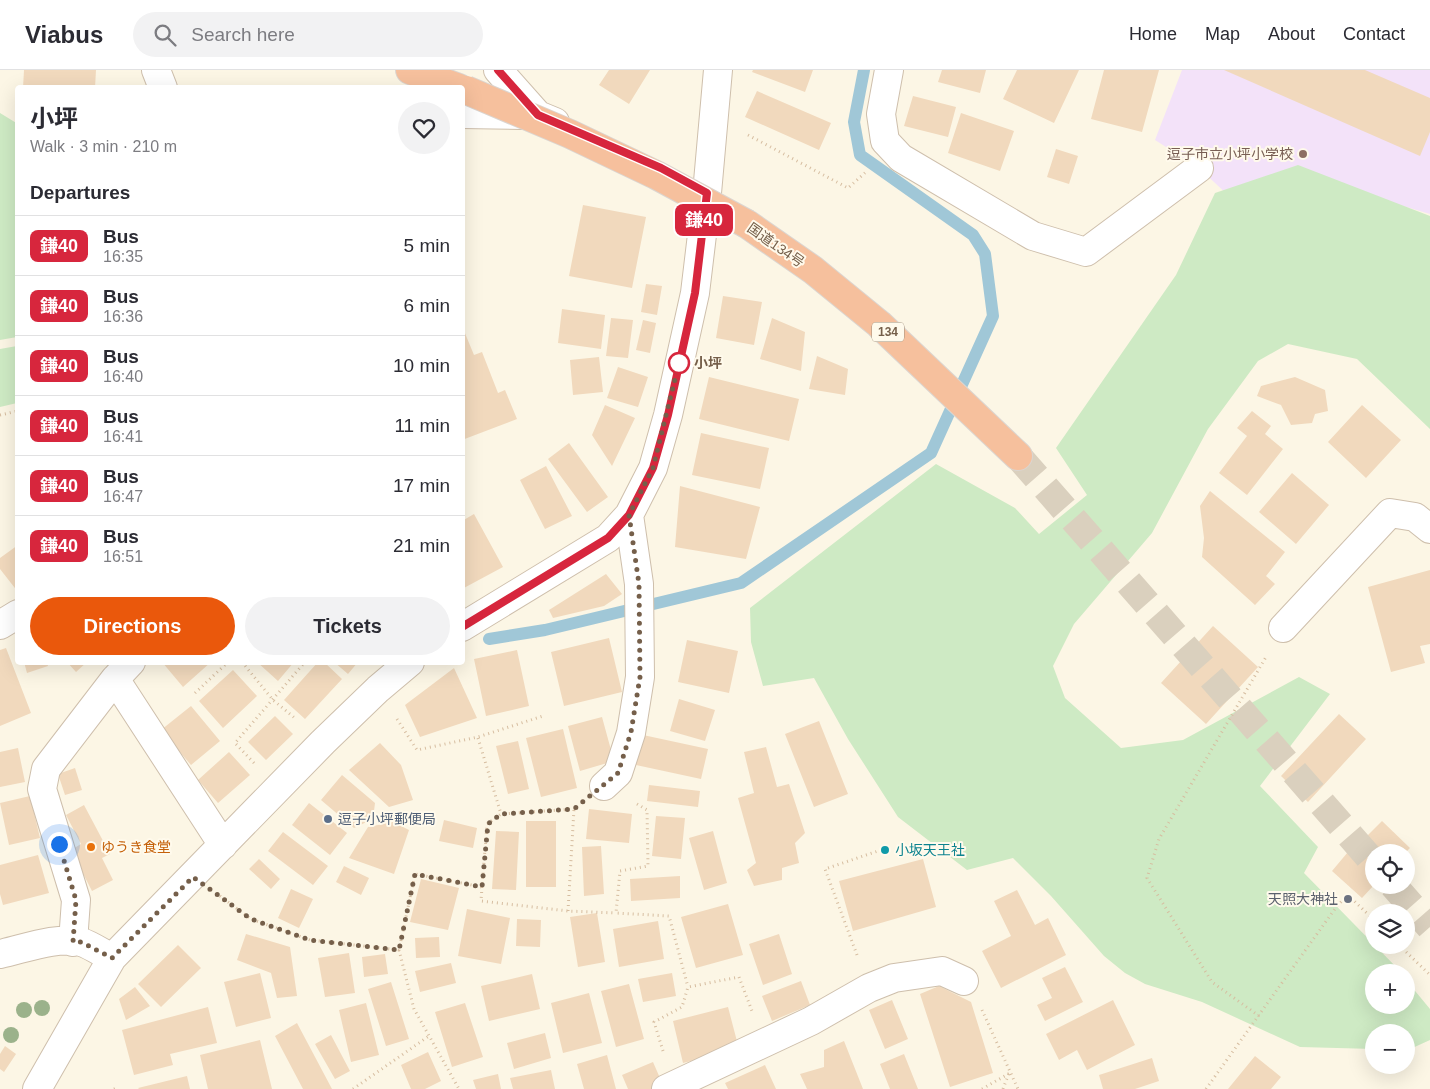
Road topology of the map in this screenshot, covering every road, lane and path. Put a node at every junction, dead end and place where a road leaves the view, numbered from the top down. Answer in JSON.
{"nodes":[{"id":1,"x":156,"y":70,"type":"edge"},
{"id":2,"x":410,"y":70,"type":"edge"},
{"id":3,"x":498,"y":70,"type":"edge"},
{"id":4,"x":718,"y":70,"type":"edge"},
{"id":5,"x":889,"y":70,"type":"edge"},
{"id":6,"x":162,"y":85,"type":"edge"},
{"id":7,"x":441,"y":85,"type":"edge"},
{"id":8,"x":465,"y":96,"type":"edge"},
{"id":9,"x":465,"y":96,"type":"edge"},
{"id":10,"x":538,"y":115,"type":"junction"},
{"id":11,"x":713,"y":118,"type":"junction"},
{"id":12,"x":891,"y":148,"type":"junction"},
{"id":13,"x":1199,"y":168,"type":"dead end"},
{"id":14,"x":707,"y":193,"type":"junction"},
{"id":15,"x":15,"y":412,"type":"edge"},
{"id":16,"x":0,"y":415,"type":"edge"},
{"id":17,"x":1018,"y":456,"type":"tunnel mouth"},
{"id":18,"x":629,"y":515,"type":"junction"},
{"id":19,"x":1430,"y":529,"type":"edge"},
{"id":20,"x":15,"y":616,"type":"edge"},
{"id":21,"x":0,"y":625,"type":"edge"},
{"id":22,"x":465,"y":625,"type":"edge"},
{"id":23,"x":1283,"y":628,"type":"joint"},
{"id":24,"x":225,"y":665,"type":"edge"},
{"id":25,"x":244,"y":665,"type":"edge"},
{"id":26,"x":302,"y":665,"type":"edge"},
{"id":27,"x":406,"y":665,"type":"edge"},
{"id":28,"x":123,"y":671,"type":"edge"},
{"id":29,"x":378,"y":689,"type":"junction"},
{"id":30,"x":195,"y":692,"type":"dead end"},
{"id":31,"x":273,"y":700,"type":"junction"},
{"id":32,"x":543,"y":716,"type":"dead end"},
{"id":33,"x":478,"y":737,"type":"junction"},
{"id":34,"x":323,"y":742,"type":"junction"},
{"id":35,"x":604,"y":786,"type":"junction"},
{"id":36,"x":279,"y":788,"type":"junction"},
{"id":37,"x":574,"y":809,"type":"junction"},
{"id":38,"x":501,"y":814,"type":"junction"},
{"id":39,"x":223,"y":845,"type":"junction"},
{"id":40,"x":878,"y":851,"type":"dead end"},
{"id":41,"x":193,"y":877,"type":"junction"},
{"id":42,"x":482,"y":887,"type":"junction"},
{"id":43,"x":568,"y":911,"type":"junction"},
{"id":44,"x":1365,"y":911,"type":"edge"},
{"id":45,"x":616,"y":913,"type":"junction"},
{"id":46,"x":73,"y":942,"type":"junction"},
{"id":47,"x":399,"y":950,"type":"junction"},
{"id":48,"x":0,"y":954,"type":"edge"},
{"id":49,"x":1408,"y":954,"type":"edge"},
{"id":50,"x":112,"y":958,"type":"junction"},
{"id":51,"x":1430,"y":975,"type":"edge"},
{"id":52,"x":964,"y":981,"type":"joint"},
{"id":53,"x":688,"y":988,"type":"junction"},
{"id":54,"x":869,"y":988,"type":"junction"},
{"id":55,"x":1258,"y":1016,"type":"junction"},
{"id":56,"x":429,"y":1036,"type":"junction"},
{"id":57,"x":764,"y":1042,"type":"junction"},
{"id":58,"x":1010,"y":1073,"type":"junction"},
{"id":59,"x":670,"y":1087,"type":"edge"},
{"id":60,"x":37,"y":1089,"type":"edge"},
{"id":61,"x":353,"y":1089,"type":"edge"},
{"id":62,"x":459,"y":1089,"type":"edge"},
{"id":63,"x":982,"y":1089,"type":"edge"},
{"id":64,"x":1003,"y":1089,"type":"edge"},
{"id":65,"x":1018,"y":1089,"type":"edge"},
{"id":66,"x":1206,"y":1089,"type":"edge"}],
"edges":[{"from":1,"to":6,"type":"street"},
{"from":2,"to":7,"type":"highway","name":"国道134号","number":"134"},
{"from":3,"to":10,"type":"street"},
{"from":4,"to":11,"type":"street"},
{"from":5,"to":12,"type":"street"},
{"from":8,"to":10,"type":"street"},
{"from":9,"to":17,"type":"highway","name":"国道134号","number":"134","bridge":true},
{"from":10,"to":14,"type":"street"},
{"from":11,"to":12,"type":"path"},
{"from":11,"to":14,"type":"street"},
{"from":12,"to":13,"type":"street"},
{"from":14,"to":18,"type":"street"},
{"from":15,"to":16,"type":"path"},
{"from":18,"to":22,"type":"street"},
{"from":18,"to":35,"type":"street"},
{"from":19,"to":23,"type":"street"},
{"from":20,"to":21,"type":"street"},
{"from":23,"to":55,"type":"path"},
{"from":24,"to":30,"type":"path"},
{"from":25,"to":31,"type":"path"},
{"from":26,"to":31,"type":"path"},
{"from":27,"to":29,"type":"street"},
{"from":28,"to":39,"type":"street"},
{"from":28,"to":46,"type":"street"},
{"from":29,"to":33,"type":"path"},
{"from":29,"to":34,"type":"street"},
{"from":31,"to":34,"type":"path"},
{"from":31,"to":36,"type":"path"},
{"from":32,"to":33,"type":"path"},
{"from":33,"to":38,"type":"path"},
{"from":34,"to":36,"type":"street"},
{"from":35,"to":37,"type":"path"},
{"from":35,"to":45,"type":"path"},
{"from":36,"to":39,"type":"street"},
{"from":37,"to":38,"type":"path"},
{"from":37,"to":43,"type":"path"},
{"from":38,"to":42,"type":"path"},
{"from":39,"to":41,"type":"street"},
{"from":40,"to":54,"type":"path"},
{"from":41,"to":47,"type":"path"},
{"from":41,"to":50,"type":"street"},
{"from":42,"to":43,"type":"path"},
{"from":42,"to":47,"type":"path"},
{"from":43,"to":45,"type":"path"},
{"from":44,"to":55,"type":"path"},
{"from":45,"to":53,"type":"path"},
{"from":46,"to":48,"type":"street"},
{"from":46,"to":50,"type":"street"},
{"from":47,"to":56,"type":"path"},
{"from":49,"to":51,"type":"path"},
{"from":50,"to":60,"type":"street"},
{"from":52,"to":54,"type":"street"},
{"from":52,"to":58,"type":"path"},
{"from":53,"to":57,"type":"path"},
{"from":53,"to":59,"type":"path"},
{"from":54,"to":57,"type":"street"},
{"from":55,"to":66,"type":"path"},
{"from":56,"to":61,"type":"path"},
{"from":56,"to":62,"type":"path"},
{"from":57,"to":59,"type":"street"},
{"from":58,"to":63,"type":"path"},
{"from":58,"to":64,"type":"path"},
{"from":58,"to":65,"type":"path"}]}
